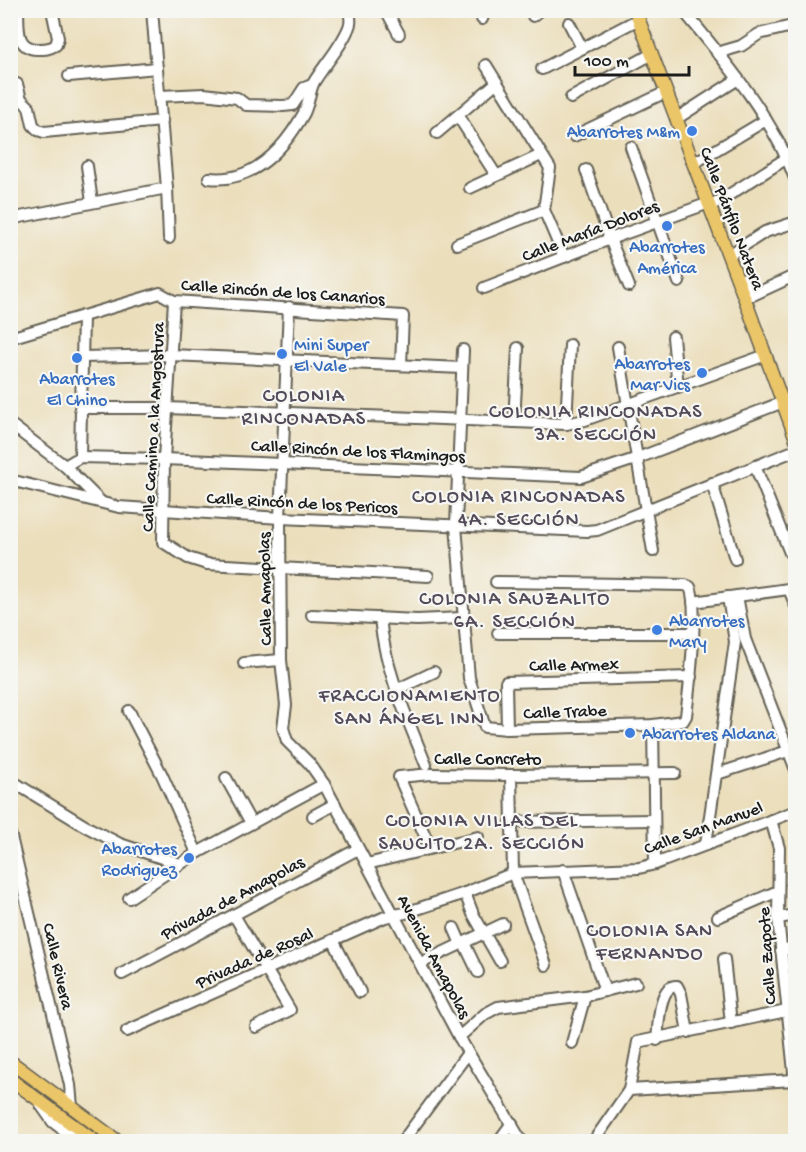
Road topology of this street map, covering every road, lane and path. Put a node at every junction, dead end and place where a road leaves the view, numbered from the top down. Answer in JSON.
{"nodes":[{"id":1,"x":18,"y":10,"type":"edge"},
{"id":2,"x":52,"y":10,"type":"edge"},
{"id":3,"x":152,"y":10,"type":"edge"},
{"id":4,"x":349,"y":10,"type":"edge"},
{"id":5,"x":386,"y":10,"type":"edge"},
{"id":6,"x":683,"y":10,"type":"edge"},
{"id":7,"x":637,"y":15,"type":"edge"},
{"id":8,"x":569,"y":23,"type":"dead end"},
{"id":9,"x":795,"y":25,"type":"edge"},
{"id":10,"x":399,"y":34,"type":"dead end"},
{"id":11,"x":582,"y":48,"type":"junction"},
{"id":12,"x":717,"y":53,"type":"junction"},
{"id":13,"x":652,"y":54,"type":"junction"},
{"id":14,"x":486,"y":64,"type":"dead end"},
{"id":15,"x":157,"y":68,"type":"junction"},
{"id":16,"x":542,"y":69,"type":"dead end"},
{"id":17,"x":69,"y":76,"type":"dead end"},
{"id":18,"x":738,"y":79,"type":"junction"},
{"id":19,"x":496,"y":82,"type":"junction"},
{"id":20,"x":17,"y":84,"type":"dead end"},
{"id":21,"x":312,"y":85,"type":"junction"},
{"id":22,"x":666,"y":92,"type":"junction"},
{"id":23,"x":160,"y":96,"type":"junction"},
{"id":24,"x":571,"y":98,"type":"dead end"},
{"id":25,"x":293,"y":105,"type":"junction"},
{"id":26,"x":458,"y":116,"type":"junction"},
{"id":27,"x":676,"y":119,"type":"junction"},
{"id":28,"x":766,"y":120,"type":"junction"},
{"id":29,"x":162,"y":121,"type":"junction"},
{"id":30,"x":296,"y":125,"type":"junction"},
{"id":31,"x":437,"y":133,"type":"dead end"},
{"id":32,"x":574,"y":136,"type":"dead end"},
{"id":33,"x":631,"y":147,"type":"dead end"},
{"id":34,"x":541,"y":155,"type":"junction"},
{"id":35,"x":788,"y":158,"type":"junction"},
{"id":36,"x":694,"y":163,"type":"junction"},
{"id":37,"x":87,"y":166,"type":"dead end"},
{"id":38,"x":586,"y":170,"type":"dead end"},
{"id":39,"x":496,"y":175,"type":"junction"},
{"id":40,"x":208,"y":178,"type":"dead end"},
{"id":41,"x":795,"y":181,"type":"edge"},
{"id":42,"x":167,"y":188,"type":"junction"},
{"id":43,"x":470,"y":188,"type":"dead end"},
{"id":44,"x":92,"y":202,"type":"junction"},
{"id":45,"x":710,"y":205,"type":"junction"},
{"id":46,"x":544,"y":210,"type":"junction"},
{"id":47,"x":10,"y":219,"type":"edge"},
{"id":48,"x":657,"y":222,"type":"junction"},
{"id":49,"x":795,"y":222,"type":"edge"},
{"id":50,"x":169,"y":238,"type":"dead end"},
{"id":51,"x":610,"y":239,"type":"junction"},
{"id":52,"x":458,"y":244,"type":"dead end"},
{"id":53,"x":729,"y":255,"type":"junction"},
{"id":54,"x":564,"y":256,"type":"junction"},
{"id":55,"x":795,"y":275,"type":"edge"},
{"id":56,"x":736,"y":276,"type":"junction"},
{"id":57,"x":679,"y":282,"type":"dead end"},
{"id":58,"x":629,"y":286,"type":"dead end"},
{"id":59,"x":484,"y":288,"type":"dead end"},
{"id":60,"x":760,"y":293,"type":"junction"},
{"id":61,"x":174,"y":301,"type":"junction"},
{"id":62,"x":747,"y":305,"type":"junction"},
{"id":63,"x":289,"y":307,"type":"junction"},
{"id":64,"x":83,"y":316,"type":"junction"},
{"id":65,"x":673,"y":337,"type":"dead end"},
{"id":66,"x":10,"y":338,"type":"edge"},
{"id":67,"x":570,"y":345,"type":"dead end"},
{"id":68,"x":618,"y":347,"type":"dead end"},
{"id":69,"x":518,"y":348,"type":"dead end"},
{"id":70,"x":463,"y":350,"type":"dead end"},
{"id":71,"x":171,"y":355,"type":"junction"},
{"id":72,"x":766,"y":356,"type":"junction"},
{"id":73,"x":82,"y":357,"type":"junction"},
{"id":74,"x":286,"y":361,"type":"junction"},
{"id":75,"x":401,"y":365,"type":"junction"},
{"id":76,"x":462,"y":368,"type":"junction"},
{"id":77,"x":678,"y":387,"type":"junction"},
{"id":78,"x":795,"y":397,"type":"edge"},
{"id":79,"x":782,"y":402,"type":"junction"},
{"id":80,"x":627,"y":406,"type":"junction"},
{"id":81,"x":80,"y":408,"type":"junction"},
{"id":82,"x":167,"y":408,"type":"junction"},
{"id":83,"x":284,"y":413,"type":"junction"},
{"id":84,"x":460,"y":420,"type":"junction"},
{"id":85,"x":514,"y":422,"type":"junction"},
{"id":86,"x":10,"y":424,"type":"edge"},
{"id":87,"x":566,"y":424,"type":"junction"},
{"id":88,"x":795,"y":439,"type":"edge"},
{"id":89,"x":795,"y":450,"type":"edge"},
{"id":90,"x":80,"y":457,"type":"junction"},
{"id":91,"x":638,"y":458,"type":"junction"},
{"id":92,"x":164,"y":459,"type":"junction"},
{"id":93,"x":282,"y":464,"type":"junction"},
{"id":94,"x":65,"y":466,"type":"junction"},
{"id":95,"x":755,"y":466,"type":"junction"},
{"id":96,"x":458,"y":471,"type":"junction"},
{"id":97,"x":10,"y":480,"type":"edge"},
{"id":98,"x":712,"y":483,"type":"junction"},
{"id":99,"x":102,"y":502,"type":"junction"},
{"id":100,"x":646,"y":509,"type":"junction"},
{"id":101,"x":163,"y":511,"type":"junction"},
{"id":102,"x":280,"y":518,"type":"junction"},
{"id":103,"x":456,"y":526,"type":"junction"},
{"id":104,"x":652,"y":551,"type":"dead end"},
{"id":105,"x":790,"y":553,"type":"dead end"},
{"id":106,"x":735,"y":559,"type":"dead end"},
{"id":107,"x":280,"y":568,"type":"junction"},
{"id":108,"x":428,"y":576,"type":"dead end"},
{"id":109,"x":496,"y":582,"type":"dead end"},
{"id":110,"x":792,"y":588,"type":"edge"},
{"id":111,"x":732,"y":597,"type":"junction"},
{"id":112,"x":693,"y":602,"type":"junction"},
{"id":113,"x":795,"y":606,"type":"edge"},
{"id":114,"x":312,"y":615,"type":"dead end"},
{"id":115,"x":380,"y":618,"type":"junction"},
{"id":116,"x":462,"y":618,"type":"junction"},
{"id":117,"x":498,"y":633,"type":"dead end"},
{"id":118,"x":692,"y":633,"type":"junction"},
{"id":119,"x":740,"y":640,"type":"junction"},
{"id":120,"x":281,"y":660,"type":"junction"},
{"id":121,"x":244,"y":663,"type":"dead end"},
{"id":122,"x":434,"y":672,"type":"dead end"},
{"id":123,"x":691,"y":677,"type":"junction"},
{"id":124,"x":396,"y":690,"type":"junction"},
{"id":125,"x":129,"y":711,"type":"dead end"},
{"id":126,"x":653,"y":724,"type":"junction"},
{"id":127,"x":507,"y":729,"type":"junction"},
{"id":128,"x":788,"y":751,"type":"junction"},
{"id":129,"x":426,"y":765,"type":"dead end"},
{"id":130,"x":795,"y":770,"type":"edge"},
{"id":131,"x":655,"y":773,"type":"junction"},
{"id":132,"x":675,"y":773,"type":"dead end"},
{"id":133,"x":717,"y":774,"type":"junction"},
{"id":134,"x":511,"y":775,"type":"junction"},
{"id":135,"x":226,"y":778,"type":"dead end"},
{"id":136,"x":10,"y":780,"type":"edge"},
{"id":137,"x":324,"y":784,"type":"junction"},
{"id":138,"x":336,"y":804,"type":"junction"},
{"id":139,"x":795,"y":811,"type":"edge"},
{"id":140,"x":313,"y":816,"type":"dead end"},
{"id":141,"x":654,"y":820,"type":"junction"},
{"id":142,"x":771,"y":820,"type":"junction"},
{"id":143,"x":511,"y":822,"type":"junction"},
{"id":144,"x":251,"y":823,"type":"junction"},
{"id":145,"x":10,"y":833,"type":"edge"},
{"id":146,"x":478,"y":837,"type":"dead end"},
{"id":147,"x":706,"y":844,"type":"junction"},
{"id":148,"x":430,"y":847,"type":"junction"},
{"id":149,"x":358,"y":849,"type":"junction"},
{"id":150,"x":197,"y":853,"type":"junction"},
{"id":151,"x":180,"y":864,"type":"junction"},
{"id":152,"x":368,"y":864,"type":"junction"},
{"id":153,"x":655,"y":864,"type":"junction"},
{"id":154,"x":563,"y":870,"type":"junction"},
{"id":155,"x":513,"y":873,"type":"junction"},
{"id":156,"x":778,"y":891,"type":"junction"},
{"id":157,"x":465,"y":893,"type":"junction"},
{"id":158,"x":129,"y":898,"type":"dead end"},
{"id":159,"x":234,"y":915,"type":"junction"},
{"id":160,"x":395,"y":915,"type":"junction"},
{"id":161,"x":795,"y":915,"type":"edge"},
{"id":162,"x":718,"y":917,"type":"dead end"},
{"id":163,"x":778,"y":918,"type":"junction"},
{"id":164,"x":503,"y":924,"type":"dead end"},
{"id":165,"x":454,"y":928,"type":"dead end"},
{"id":166,"x":483,"y":933,"type":"junction"},
{"id":167,"x":333,"y":940,"type":"junction"},
{"id":168,"x":462,"y":943,"type":"junction"},
{"id":169,"x":795,"y":948,"type":"edge"},
{"id":170,"x":781,"y":950,"type":"junction"},
{"id":171,"x":724,"y":959,"type":"dead end"},
{"id":172,"x":500,"y":961,"type":"dead end"},
{"id":173,"x":421,"y":963,"type":"junction"},
{"id":174,"x":546,"y":965,"type":"dead end"},
{"id":175,"x":267,"y":969,"type":"junction"},
{"id":176,"x":478,"y":972,"type":"dead end"},
{"id":177,"x":122,"y":974,"type":"dead end"},
{"id":178,"x":636,"y":983,"type":"dead end"},
{"id":179,"x":605,"y":991,"type":"junction"},
{"id":180,"x":360,"y":992,"type":"dead end"},
{"id":181,"x":585,"y":996,"type":"junction"},
{"id":182,"x":791,"y":1010,"type":"edge"},
{"id":183,"x":731,"y":1023,"type":"junction"},
{"id":184,"x":256,"y":1027,"type":"dead end"},
{"id":185,"x":127,"y":1031,"type":"dead end"},
{"id":186,"x":688,"y":1032,"type":"junction"},
{"id":187,"x":459,"y":1037,"type":"junction"},
{"id":188,"x":657,"y":1040,"type":"junction"},
{"id":189,"x":572,"y":1043,"type":"dead end"},
{"id":190,"x":468,"y":1053,"type":"junction"},
{"id":191,"x":10,"y":1061,"type":"edge"},
{"id":192,"x":10,"y":1079,"type":"edge"},
{"id":193,"x":794,"y":1080,"type":"junction"},
{"id":194,"x":629,"y":1090,"type":"junction"},
{"id":195,"x":795,"y":1091,"type":"edge"},
{"id":196,"x":36,"y":1097,"type":"junction"},
{"id":197,"x":72,"y":1107,"type":"junction"},
{"id":198,"x":512,"y":1123,"type":"junction"},
{"id":199,"x":79,"y":1142,"type":"edge"},
{"id":200,"x":96,"y":1142,"type":"edge"},
{"id":201,"x":119,"y":1142,"type":"edge"},
{"id":202,"x":402,"y":1142,"type":"edge"},
{"id":203,"x":498,"y":1142,"type":"edge"},
{"id":204,"x":522,"y":1142,"type":"edge"},
{"id":205,"x":593,"y":1142,"type":"edge"}],
"edges":[{"from":1,"to":2,"type":"street"},
{"from":3,"to":15,"type":"street"},
{"from":4,"to":21,"type":"street"},
{"from":5,"to":10,"type":"street"},
{"from":6,"to":12,"type":"street"},
{"from":7,"to":11,"type":"street"},
{"from":7,"to":13,"type":"main road","name":"Calle Pánfilo Natera"},
{"from":8,"to":11,"type":"street"},
{"from":9,"to":12,"type":"street"},
{"from":11,"to":16,"type":"street"},
{"from":12,"to":18,"type":"street"},
{"from":13,"to":22,"type":"main road","name":"Calle Pánfilo Natera"},
{"from":13,"to":24,"type":"street"},
{"from":14,"to":19,"type":"street"},
{"from":15,"to":17,"type":"street"},
{"from":15,"to":23,"type":"street"},
{"from":18,"to":27,"type":"street"},
{"from":18,"to":28,"type":"street"},
{"from":19,"to":26,"type":"street"},
{"from":19,"to":34,"type":"street"},
{"from":20,"to":29,"type":"street"},
{"from":21,"to":25,"type":"street"},
{"from":21,"to":30,"type":"street"},
{"from":22,"to":27,"type":"main road","name":"Calle Pánfilo Natera"},
{"from":22,"to":32,"type":"street"},
{"from":23,"to":25,"type":"street"},
{"from":23,"to":29,"type":"street"},
{"from":25,"to":30,"type":"street"},
{"from":26,"to":31,"type":"street"},
{"from":26,"to":39,"type":"street"},
{"from":27,"to":36,"type":"main road","name":"Calle Pánfilo Natera"},
{"from":28,"to":35,"type":"street"},
{"from":28,"to":36,"type":"street"},
{"from":29,"to":42,"type":"street"},
{"from":30,"to":40,"type":"street"},
{"from":33,"to":48,"type":"street"},
{"from":34,"to":39,"type":"street"},
{"from":34,"to":46,"type":"street"},
{"from":35,"to":41,"type":"street"},
{"from":35,"to":45,"type":"street","name":"Calle María Dolores"},
{"from":36,"to":45,"type":"main road","name":"Calle Pánfilo Natera"},
{"from":37,"to":44,"type":"street"},
{"from":38,"to":51,"type":"street"},
{"from":39,"to":43,"type":"street"},
{"from":42,"to":44,"type":"street"},
{"from":42,"to":50,"type":"street"},
{"from":44,"to":47,"type":"street"},
{"from":45,"to":48,"type":"street","name":"Calle María Dolores"},
{"from":45,"to":53,"type":"main road","name":"Calle Pánfilo Natera"},
{"from":46,"to":52,"type":"street"},
{"from":46,"to":54,"type":"street"},
{"from":48,"to":51,"type":"street","name":"Calle María Dolores"},
{"from":48,"to":57,"type":"street"},
{"from":49,"to":53,"type":"street"},
{"from":51,"to":54,"type":"street","name":"Calle María Dolores"},
{"from":51,"to":58,"type":"street"},
{"from":53,"to":56,"type":"main road","name":"Calle Pánfilo Natera"},
{"from":54,"to":59,"type":"street","name":"Calle María Dolores"},
{"from":55,"to":60,"type":"street"},
{"from":56,"to":60,"type":"street"},
{"from":56,"to":62,"type":"main road","name":"Calle Pánfilo Natera"},
{"from":60,"to":62,"type":"street"},
{"from":61,"to":63,"type":"street","name":"Calle Rincón de los Canarios"},
{"from":61,"to":64,"type":"street","name":"Calle Rincón de los Canarios"},
{"from":61,"to":71,"type":"street","name":"Calle Camino a la Angostura"},
{"from":62,"to":72,"type":"main road","name":"Calle Pánfilo Natera"},
{"from":63,"to":74,"type":"street","name":"Calle Amapolas"},
{"from":63,"to":75,"type":"street","name":"Calle Rincón de los Canarios"},
{"from":64,"to":66,"type":"street","name":"Calle Rincón de los Canarios"},
{"from":64,"to":73,"type":"street"},
{"from":65,"to":77,"type":"street"},
{"from":67,"to":87,"type":"street"},
{"from":68,"to":80,"type":"street"},
{"from":69,"to":85,"type":"street"},
{"from":70,"to":76,"type":"street","name":"Calle Trabe"},
{"from":71,"to":73,"type":"street"},
{"from":71,"to":74,"type":"street"},
{"from":71,"to":82,"type":"street","name":"Calle Camino a la Angostura"},
{"from":72,"to":77,"type":"street"},
{"from":72,"to":79,"type":"main road","name":"Calle Pánfilo Natera"},
{"from":73,"to":81,"type":"street"},
{"from":74,"to":75,"type":"street"},
{"from":74,"to":83,"type":"street","name":"Calle Amapolas"},
{"from":75,"to":76,"type":"street"},
{"from":76,"to":84,"type":"street","name":"Calle Trabe"},
{"from":77,"to":80,"type":"street"},
{"from":78,"to":79,"type":"street","name":"Calle Rincón de los Flamingos"},
{"from":79,"to":88,"type":"main road","name":"Calle Pánfilo Natera"},
{"from":79,"to":91,"type":"street","name":"Calle Rincón de los Flamingos"},
{"from":80,"to":87,"type":"street"},
{"from":80,"to":91,"type":"street"},
{"from":81,"to":82,"type":"street"},
{"from":81,"to":90,"type":"street"},
{"from":82,"to":83,"type":"street"},
{"from":82,"to":92,"type":"street","name":"Calle Camino a la Angostura"},
{"from":83,"to":84,"type":"street"},
{"from":83,"to":93,"type":"street","name":"Calle Amapolas"},
{"from":84,"to":85,"type":"street"},
{"from":84,"to":96,"type":"street","name":"Calle Trabe"},
{"from":85,"to":87,"type":"street"},
{"from":86,"to":94,"type":"street"},
{"from":89,"to":95,"type":"street","name":"Calle Rincón de los Pericos"},
{"from":90,"to":92,"type":"street","name":"Calle Rincón de los Flamingos"},
{"from":90,"to":94,"type":"street"},
{"from":91,"to":96,"type":"street","name":"Calle Rincón de los Flamingos"},
{"from":91,"to":100,"type":"street"},
{"from":92,"to":93,"type":"street","name":"Calle Rincón de los Flamingos"},
{"from":92,"to":101,"type":"street","name":"Calle Camino a la Angostura"},
{"from":93,"to":96,"type":"street","name":"Calle Rincón de los Flamingos"},
{"from":93,"to":102,"type":"street","name":"Calle Amapolas"},
{"from":94,"to":99,"type":"street"},
{"from":95,"to":98,"type":"street","name":"Calle Rincón de los Pericos"},
{"from":95,"to":105,"type":"street"},
{"from":96,"to":103,"type":"street","name":"Calle Trabe"},
{"from":97,"to":99,"type":"street","name":"Calle Rincón de los Pericos"},
{"from":98,"to":100,"type":"street","name":"Calle Rincón de los Pericos"},
{"from":98,"to":106,"type":"street"},
{"from":99,"to":101,"type":"street","name":"Calle Rincón de los Pericos"},
{"from":100,"to":103,"type":"street","name":"Calle Rincón de los Pericos"},
{"from":100,"to":104,"type":"street"},
{"from":101,"to":102,"type":"street","name":"Calle Rincón de los Pericos"},
{"from":101,"to":107,"type":"street","name":"Calle Camino a la Angostura"},
{"from":102,"to":103,"type":"street","name":"Calle Rincón de los Pericos"},
{"from":102,"to":107,"type":"street","name":"Calle Amapolas"},
{"from":103,"to":116,"type":"street","name":"Calle Trabe"},
{"from":107,"to":108,"type":"street"},
{"from":107,"to":120,"type":"street","name":"Calle Amapolas"},
{"from":109,"to":112,"type":"street"},
{"from":110,"to":111,"type":"street"},
{"from":110,"to":113,"type":"street"},
{"from":111,"to":112,"type":"street"},
{"from":111,"to":119,"type":"street"},
{"from":112,"to":118,"type":"street"},
{"from":114,"to":115,"type":"street"},
{"from":115,"to":116,"type":"street"},
{"from":115,"to":124,"type":"street"},
{"from":116,"to":127,"type":"street","name":"Calle Trabe"},
{"from":117,"to":118,"type":"street"},
{"from":118,"to":123,"type":"street"},
{"from":119,"to":128,"type":"street"},
{"from":119,"to":133,"type":"street"},
{"from":120,"to":121,"type":"street"},
{"from":120,"to":137,"type":"street","name":"Calle Amapolas"},
{"from":122,"to":124,"type":"street"},
{"from":123,"to":126,"type":"street","name":"Calle Trabe"},
{"from":123,"to":127,"type":"street","name":"Calle Armex"},
{"from":124,"to":129,"type":"street"},
{"from":125,"to":150,"type":"street"},
{"from":126,"to":127,"type":"street","name":"Calle Trabe"},
{"from":126,"to":131,"type":"street"},
{"from":128,"to":130,"type":"street"},
{"from":128,"to":133,"type":"street"},
{"from":131,"to":132,"type":"street","name":"Calle Concreto"},
{"from":131,"to":134,"type":"street","name":"Calle Concreto"},
{"from":131,"to":141,"type":"street"},
{"from":133,"to":147,"type":"street"},
{"from":134,"to":143,"type":"street"},
{"from":134,"to":148,"type":"street","name":"Calle Concreto"},
{"from":135,"to":144,"type":"street"},
{"from":136,"to":151,"type":"street"},
{"from":137,"to":138,"type":"street","name":"Avenida Amapolas"},
{"from":137,"to":144,"type":"street"},
{"from":138,"to":140,"type":"street"},
{"from":138,"to":149,"type":"street","name":"Avenida Amapolas"},
{"from":139,"to":142,"type":"street","name":"Calle San Manuel"},
{"from":141,"to":143,"type":"street"},
{"from":141,"to":153,"type":"street"},
{"from":142,"to":147,"type":"street","name":"Calle San Manuel"},
{"from":142,"to":156,"type":"street","name":"Calle Zapote"},
{"from":143,"to":155,"type":"street"},
{"from":144,"to":150,"type":"street"},
{"from":145,"to":197,"type":"street","name":"Calle Rivera"},
{"from":146,"to":148,"type":"street"},
{"from":147,"to":153,"type":"street","name":"Calle San Manuel"},
{"from":148,"to":152,"type":"street"},
{"from":149,"to":152,"type":"street","name":"Avenida Amapolas"},
{"from":149,"to":159,"type":"street","name":"Privada de Amapolas"},
{"from":150,"to":151,"type":"street"},
{"from":151,"to":158,"type":"street"},
{"from":152,"to":160,"type":"street","name":"Avenida Amapolas"},
{"from":153,"to":154,"type":"street","name":"Calle San Manuel"},
{"from":154,"to":155,"type":"street","name":"Calle San Manuel"},
{"from":154,"to":179,"type":"street"},
{"from":155,"to":157,"type":"street","name":"Calle San Manuel"},
{"from":155,"to":174,"type":"street"},
{"from":156,"to":162,"type":"street"},
{"from":156,"to":163,"type":"street","name":"Calle Zapote"},
{"from":157,"to":160,"type":"street","name":"Privada de Rosal"},
{"from":157,"to":166,"type":"street"},
{"from":159,"to":175,"type":"street"},
{"from":159,"to":177,"type":"street","name":"Privada de Amapolas"},
{"from":160,"to":167,"type":"street","name":"Privada de Rosal"},
{"from":160,"to":173,"type":"street","name":"Avenida Amapolas"},
{"from":161,"to":163,"type":"street"},
{"from":163,"to":170,"type":"street","name":"Calle Zapote"},
{"from":164,"to":166,"type":"street"},
{"from":165,"to":168,"type":"street"},
{"from":166,"to":168,"type":"street"},
{"from":166,"to":172,"type":"street"},
{"from":167,"to":175,"type":"street","name":"Privada de Rosal"},
{"from":167,"to":180,"type":"street"},
{"from":168,"to":173,"type":"street"},
{"from":168,"to":176,"type":"street"},
{"from":169,"to":170,"type":"street"},
{"from":170,"to":182,"type":"street","name":"Calle Zapote"},
{"from":171,"to":183,"type":"street"},
{"from":173,"to":187,"type":"street","name":"Avenida Amapolas"},
{"from":175,"to":184,"type":"street"},
{"from":175,"to":185,"type":"street","name":"Privada de Rosal"},
{"from":178,"to":179,"type":"street"},
{"from":179,"to":181,"type":"street"},
{"from":181,"to":187,"type":"street"},
{"from":181,"to":189,"type":"street"},
{"from":182,"to":183,"type":"street"},
{"from":182,"to":193,"type":"street","name":"Calle Zapote"},
{"from":183,"to":186,"type":"street"},
{"from":186,"to":188,"type":"street"},
{"from":186,"to":188,"type":"street"},
{"from":187,"to":190,"type":"street","name":"Avenida Amapolas"},
{"from":188,"to":194,"type":"street"},
{"from":190,"to":198,"type":"street","name":"Avenida Amapolas"},
{"from":190,"to":202,"type":"street"},
{"from":191,"to":197,"type":"main road"},
{"from":192,"to":196,"type":"main road"},
{"from":193,"to":194,"type":"street"},
{"from":193,"to":195,"type":"street","name":"Calle Zapote"},
{"from":194,"to":205,"type":"street"},
{"from":196,"to":199,"type":"street"},
{"from":196,"to":200,"type":"main road"},
{"from":197,"to":201,"type":"main road"},
{"from":198,"to":203,"type":"street"},
{"from":198,"to":204,"type":"street","name":"Avenida Amapolas"}]}
